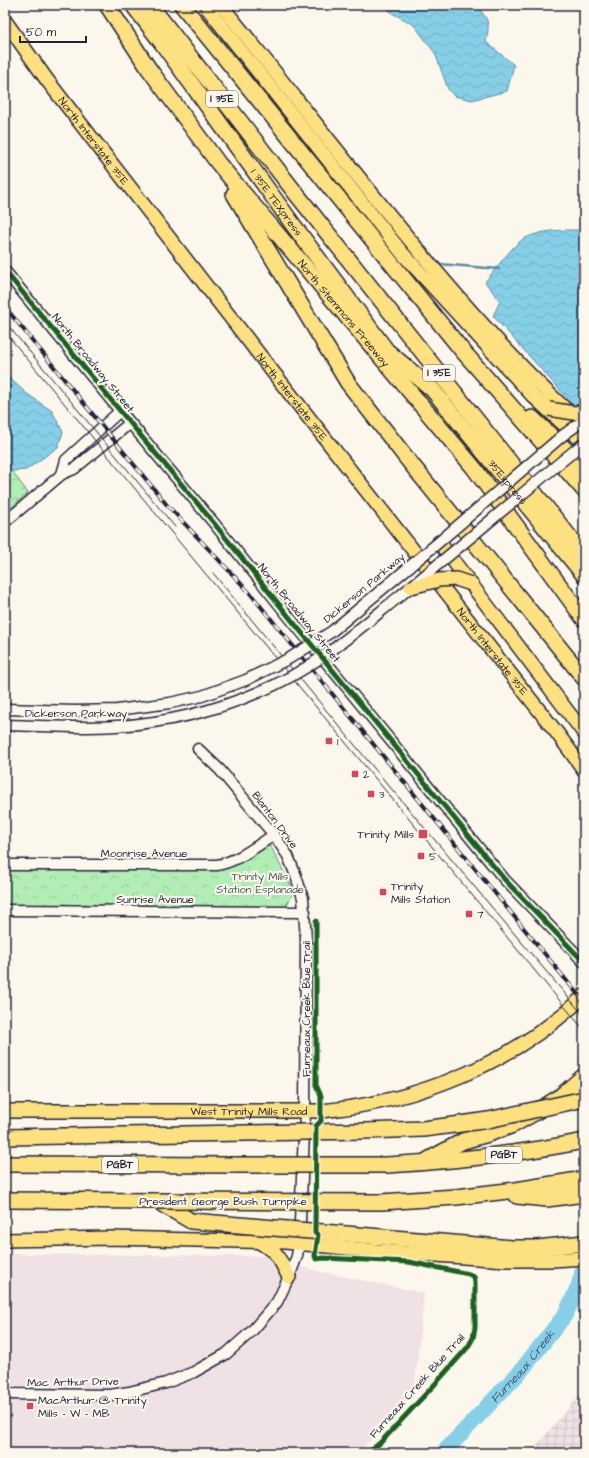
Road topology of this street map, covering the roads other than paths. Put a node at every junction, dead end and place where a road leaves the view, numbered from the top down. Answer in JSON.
{"nodes":[{"id":1,"x":107,"y":5,"type":"edge"},
{"id":2,"x":133,"y":5,"type":"edge"},
{"id":3,"x":150,"y":5,"type":"edge"},
{"id":4,"x":182,"y":5,"type":"edge"},
{"id":5,"x":207,"y":5,"type":"edge"},
{"id":6,"x":221,"y":5,"type":"edge"},
{"id":7,"x":5,"y":21,"type":"edge"},
{"id":8,"x":218,"y":163,"type":"junction"},
{"id":9,"x":5,"y":271,"type":"edge"},
{"id":10,"x":461,"y":349,"type":"junction"},
{"id":11,"x":432,"y":389,"type":"joint"},
{"id":12,"x":548,"y":409,"type":"junction"},
{"id":13,"x":120,"y":411,"type":"junction"},
{"id":14,"x":584,"y":411,"type":"edge"},
{"id":15,"x":584,"y":420,"type":"edge"},
{"id":16,"x":130,"y":423,"type":"junction"},
{"id":17,"x":584,"y":426,"type":"edge"},
{"id":18,"x":570,"y":430,"type":"junction"},
{"id":19,"x":584,"y":443,"type":"edge"},
{"id":20,"x":584,"y":468,"type":"edge"},
{"id":21,"x":62,"y":474,"type":"junction"},
{"id":22,"x":584,"y":490,"type":"edge"},
{"id":23,"x":5,"y":522,"type":"edge"},
{"id":24,"x":439,"y":542,"type":"junction"},
{"id":25,"x":450,"y":555,"type":"junction"},
{"id":26,"x":584,"y":555,"type":"edge"},
{"id":27,"x":584,"y":575,"type":"edge"},
{"id":28,"x":470,"y":584,"type":"junction"},
{"id":29,"x":411,"y":587,"type":"junction"},
{"id":30,"x":584,"y":619,"type":"edge"},
{"id":31,"x":584,"y":678,"type":"edge"},
{"id":32,"x":5,"y":709,"type":"edge"},
{"id":33,"x":5,"y":725,"type":"edge"},
{"id":34,"x":584,"y":733,"type":"edge"},
{"id":35,"x":198,"y":750,"type":"dead end"},
{"id":36,"x":584,"y":770,"type":"edge"},
{"id":37,"x":274,"y":835,"type":"junction"},
{"id":38,"x":5,"y":865,"type":"edge"},
{"id":39,"x":5,"y":910,"type":"edge"},
{"id":40,"x":305,"y":912,"type":"junction"},
{"id":41,"x":584,"y":962,"type":"edge"},
{"id":42,"x":584,"y":996,"type":"edge"},
{"id":43,"x":584,"y":1076,"type":"edge"},
{"id":44,"x":584,"y":1099,"type":"edge"},
{"id":45,"x":5,"y":1111,"type":"edge"},
{"id":46,"x":305,"y":1112,"type":"junction"},
{"id":47,"x":5,"y":1137,"type":"edge"},
{"id":48,"x":584,"y":1141,"type":"edge"},
{"id":49,"x":422,"y":1163,"type":"junction"},
{"id":50,"x":5,"y":1164,"type":"edge"},
{"id":51,"x":584,"y":1179,"type":"edge"},
{"id":52,"x":493,"y":1193,"type":"junction"},
{"id":53,"x":584,"y":1194,"type":"edge"},
{"id":54,"x":5,"y":1200,"type":"edge"},
{"id":55,"x":157,"y":1201,"type":"junction"},
{"id":56,"x":5,"y":1240,"type":"edge"},
{"id":57,"x":258,"y":1241,"type":"junction"},
{"id":58,"x":300,"y":1243,"type":"junction"},
{"id":59,"x":584,"y":1243,"type":"edge"},
{"id":60,"x":584,"y":1258,"type":"edge"},
{"id":61,"x":289,"y":1277,"type":"junction"},
{"id":62,"x":5,"y":1394,"type":"edge"}],
"edges":[{"from":1,"to":8,"type":"highway","name":"North Stemmons Freeway","number":"I 35E"},
{"from":2,"to":11,"type":"highway","name":"I 35E TEXpress"},
{"from":3,"to":26,"type":"highway","number":"I 35E"},
{"from":4,"to":10,"type":"highway"},
{"from":5,"to":12,"type":"main road"},
{"from":6,"to":17,"type":"main road"},
{"from":7,"to":36,"type":"main road","name":"North Interstate 35E"},
{"from":8,"to":30,"type":"highway","name":"North Stemmons Freeway","number":"I 35E"},
{"from":8,"to":31,"type":"highway"},
{"from":9,"to":13,"type":"street","name":"North Broadway Street"},
{"from":10,"to":20,"type":"highway"},
{"from":10,"to":22,"type":"highway"},
{"from":11,"to":27,"type":"highway","name":"35Express"},
{"from":12,"to":14,"type":"main road","bridge":true},
{"from":12,"to":18,"type":"main road"},
{"from":13,"to":16,"type":"street","name":"North Broadway Street"},
{"from":13,"to":21,"type":"street"},
{"from":15,"to":18,"type":"street","name":"Dickerson Parkway","bridge":true},
{"from":16,"to":21,"type":"street"},
{"from":16,"to":41,"type":"street","name":"North Broadway Street"},
{"from":18,"to":19,"type":"main road"},
{"from":18,"to":24,"type":"street","name":"Dickerson Parkway","bridge":true},
{"from":19,"to":25,"type":"street","name":"Dickerson Parkway","bridge":true},
{"from":21,"to":23,"type":"street"},
{"from":24,"to":25,"type":"main road","name":"North Interstate 35E"},
{"from":24,"to":32,"type":"street","name":"Dickerson Parkway","bridge":true},
{"from":25,"to":28,"type":"main road","name":"North Interstate 35E"},
{"from":25,"to":29,"type":"street","name":"Dickerson Parkway","bridge":true},
{"from":28,"to":29,"type":"main road","bridge":true},
{"from":28,"to":34,"type":"main road","name":"North Interstate 35E"},
{"from":29,"to":33,"type":"street","name":"Dickerson Parkway","bridge":true},
{"from":35,"to":37,"type":"street","name":"Blanton Drive"},
{"from":37,"to":38,"type":"street","name":"Moonrise Avenue"},
{"from":37,"to":40,"type":"street","name":"Blanton Drive"},
{"from":39,"to":40,"type":"street","name":"Sunrise Avenue"},
{"from":40,"to":46,"type":"street","name":"Blanton Drive"},
{"from":42,"to":46,"type":"main road","name":"West Trinity Mills Road"},
{"from":43,"to":49,"type":"highway","bridge":true},
{"from":44,"to":47,"type":"highway","bridge":true},
{"from":45,"to":46,"type":"main road","name":"West Trinity Mills Road"},
{"from":46,"to":58,"type":"street","name":"Mac Arthur Drive"},
{"from":48,"to":49,"type":"highway","number":"PGBT"},
{"from":49,"to":50,"type":"highway","number":"PGBT","bridge":true},
{"from":51,"to":52,"type":"highway","name":"President George Bush Turnpike"},
{"from":52,"to":53,"type":"highway"},
{"from":52,"to":55,"type":"highway","name":"President George Bush Turnpike","bridge":true},
{"from":54,"to":55,"type":"highway","name":"President George Bush Turnpike"},
{"from":55,"to":59,"type":"highway","bridge":true},
{"from":56,"to":57,"type":"main road"},
{"from":57,"to":58,"type":"main road"},
{"from":57,"to":61,"type":"main road"},
{"from":58,"to":60,"type":"main road"},
{"from":58,"to":61,"type":"street","name":"Mac Arthur Drive"},
{"from":61,"to":62,"type":"street","name":"Mac Arthur Drive"}]}
